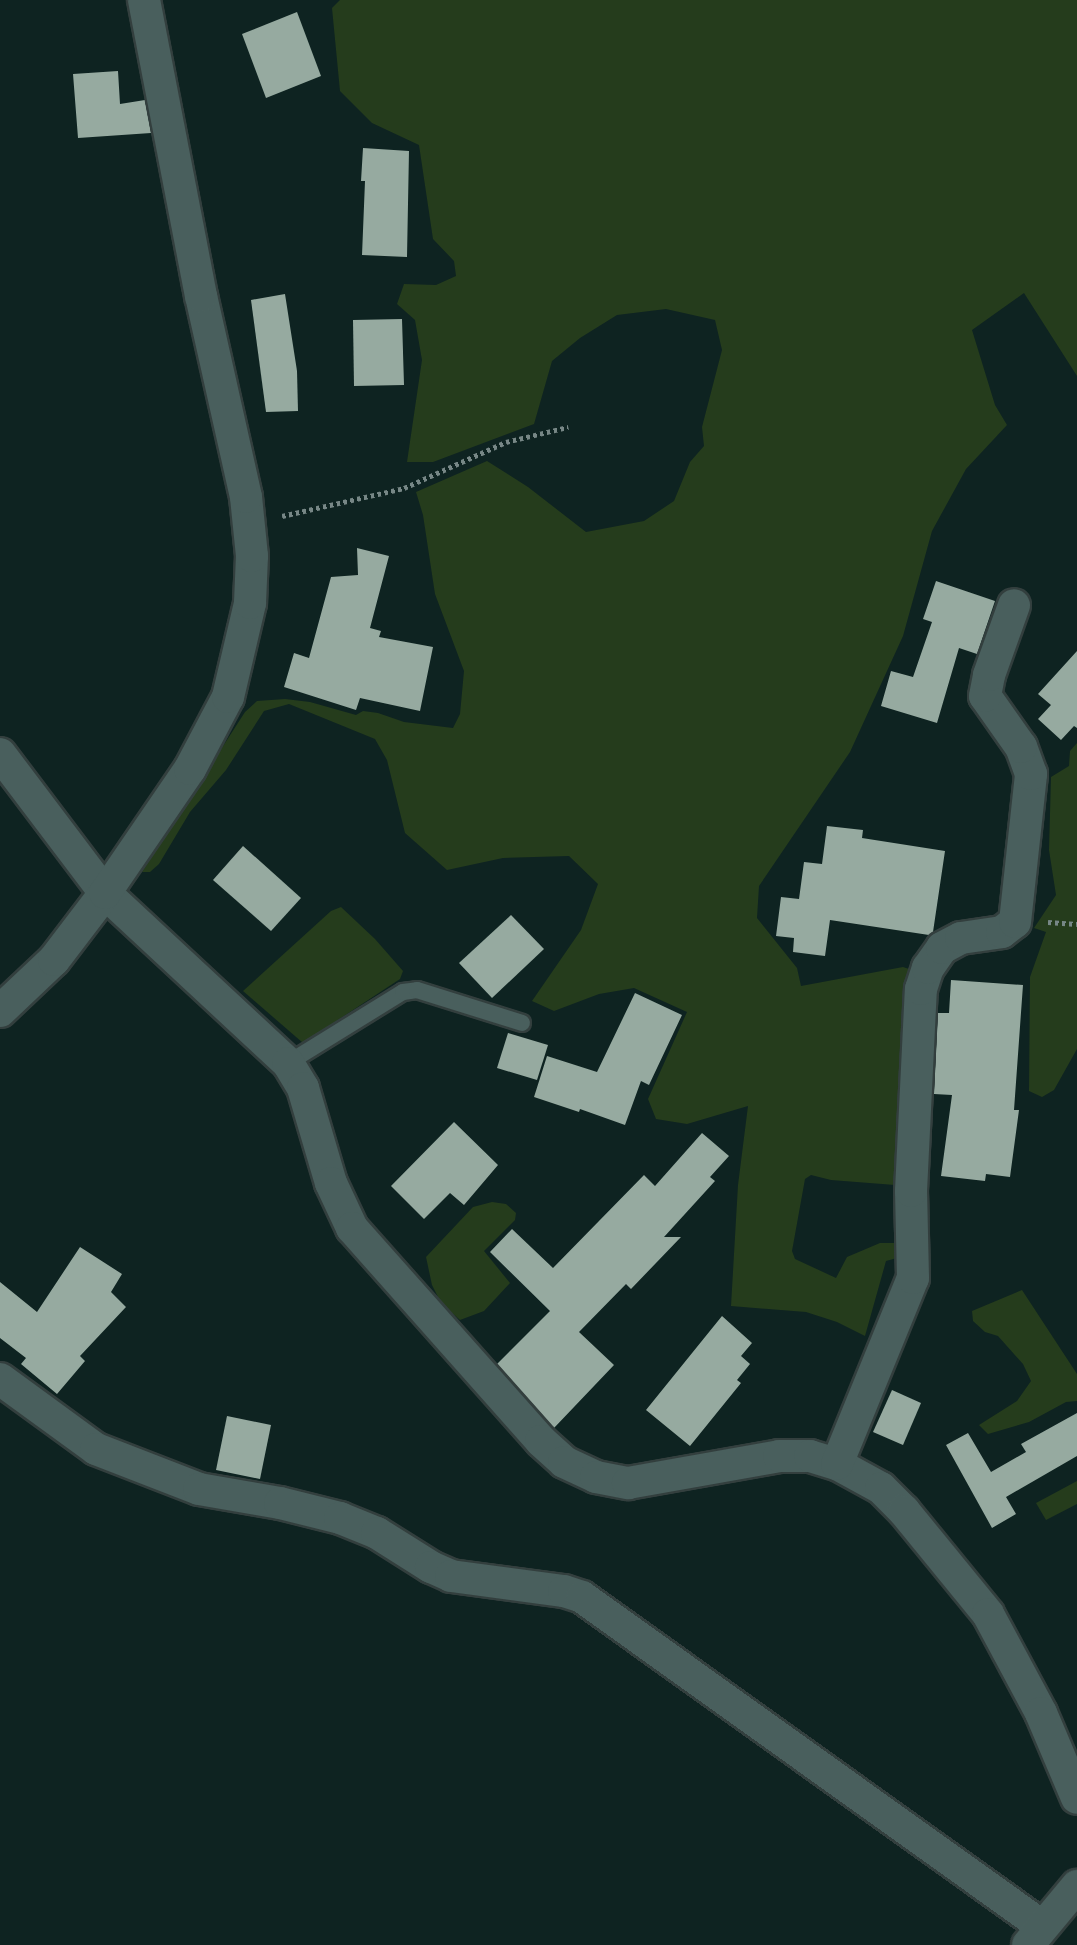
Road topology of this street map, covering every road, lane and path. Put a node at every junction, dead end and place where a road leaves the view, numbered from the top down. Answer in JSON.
{"nodes":[{"id":1,"x":144,"y":0,"type":"edge"},
{"id":2,"x":568,"y":427,"type":"dead end"},
{"id":3,"x":248,"y":524,"type":"junction"},
{"id":4,"x":1014,"y":605,"type":"dead end"},
{"id":5,"x":0,"y":754,"type":"edge"},
{"id":6,"x":105,"y":893,"type":"junction"},
{"id":7,"x":0,"y":1011,"type":"edge"},
{"id":8,"x":522,"y":1023,"type":"dead end"},
{"id":9,"x":288,"y":1063,"type":"junction"},
{"id":10,"x":0,"y":1378,"type":"edge"},
{"id":11,"x":837,"y":1464,"type":"junction"},
{"id":12,"x":1077,"y":1798,"type":"edge"},
{"id":13,"x":1077,"y":1886,"type":"edge"},
{"id":14,"x":1035,"y":1935,"type":"edge"}],
"edges":[{"from":1,"to":3,"type":"street"},
{"from":2,"to":3,"type":"path"},
{"from":3,"to":6,"type":"street"},
{"from":4,"to":11,"type":"street"},
{"from":5,"to":6,"type":"street"},
{"from":6,"to":7,"type":"street"},
{"from":6,"to":9,"type":"street"},
{"from":8,"to":9,"type":"lane"},
{"from":9,"to":11,"type":"street"},
{"from":10,"to":14,"type":"street"},
{"from":11,"to":12,"type":"street"},
{"from":13,"to":14,"type":"street"}]}
